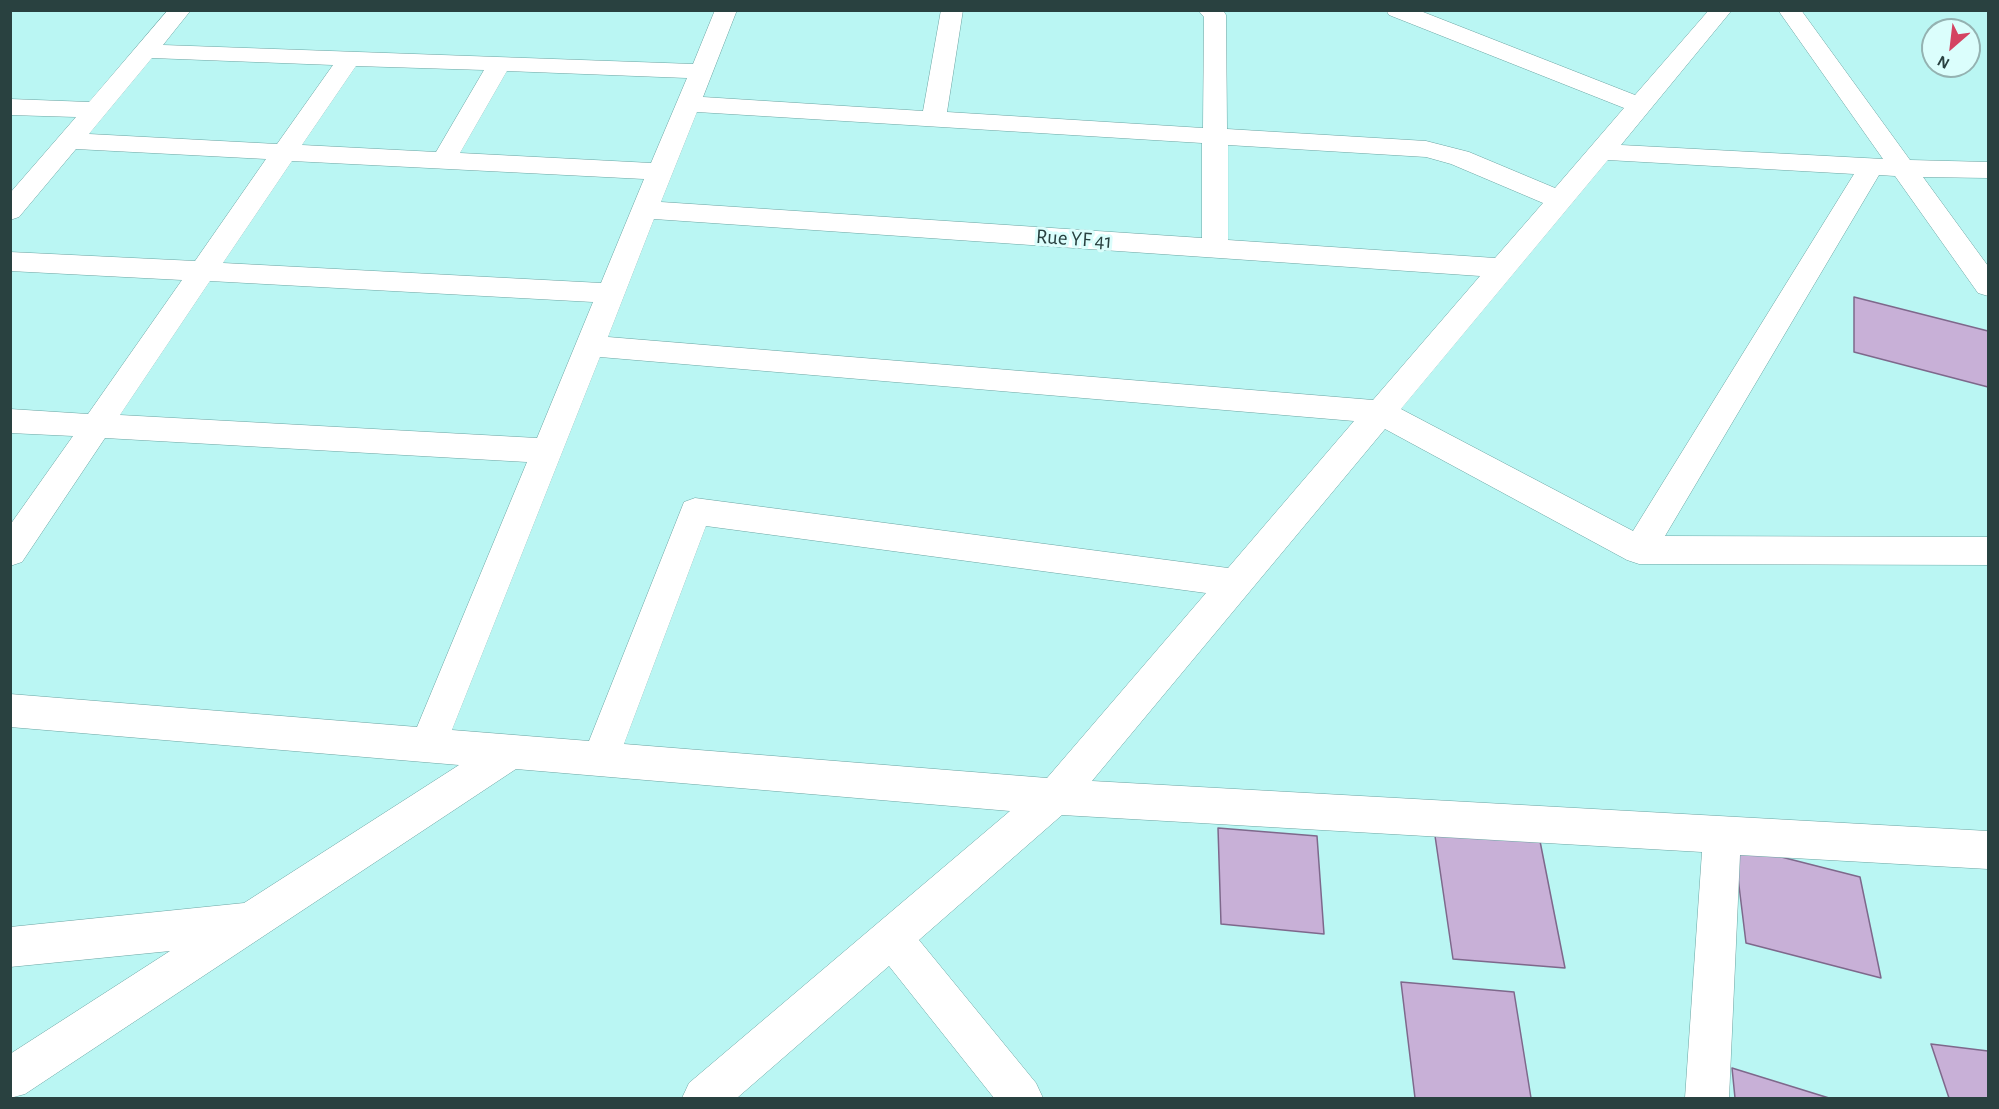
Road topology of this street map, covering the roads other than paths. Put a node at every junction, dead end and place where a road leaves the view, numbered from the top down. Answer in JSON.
{"nodes":[{"id":1,"x":180,"y":10,"type":"edge"},
{"id":2,"x":726,"y":10,"type":"edge"},
{"id":3,"x":952,"y":10,"type":"edge"},
{"id":4,"x":1209,"y":10,"type":"edge"},
{"id":5,"x":1397,"y":10,"type":"edge"},
{"id":6,"x":1721,"y":10,"type":"edge"},
{"id":7,"x":1789,"y":10,"type":"edge"},
{"id":8,"x":146,"y":51,"type":"junction"},
{"id":9,"x":349,"y":58,"type":"junction"},
{"id":10,"x":499,"y":63,"type":"junction"},
{"id":11,"x":702,"y":71,"type":"junction"},
{"id":12,"x":688,"y":104,"type":"junction"},
{"id":13,"x":1640,"y":106,"type":"junction"},
{"id":14,"x":10,"y":107,"type":"edge"},
{"id":15,"x":96,"y":110,"type":"junction"},
{"id":16,"x":934,"y":118,"type":"junction"},
{"id":17,"x":1213,"y":135,"type":"junction"},
{"id":18,"x":70,"y":141,"type":"junction"},
{"id":19,"x":284,"y":152,"type":"junction"},
{"id":20,"x":1601,"y":152,"type":"junction"},
{"id":21,"x":443,"y":161,"type":"junction"},
{"id":22,"x":1871,"y":167,"type":"junction"},
{"id":23,"x":1903,"y":167,"type":"junction"},
{"id":24,"x":1989,"y":170,"type":"edge"},
{"id":25,"x":661,"y":172,"type":"junction"},
{"id":26,"x":1560,"y":200,"type":"junction"},
{"id":27,"x":645,"y":210,"type":"junction"},
{"id":28,"x":10,"y":211,"type":"edge"},
{"id":29,"x":1215,"y":249,"type":"junction"},
{"id":30,"x":10,"y":261,"type":"edge"},
{"id":31,"x":1502,"y":268,"type":"junction"},
{"id":32,"x":203,"y":271,"type":"junction"},
{"id":33,"x":1989,"y":286,"type":"edge"},
{"id":34,"x":612,"y":293,"type":"junction"},
{"id":35,"x":590,"y":346,"type":"junction"},
{"id":36,"x":1380,"y":412,"type":"junction"},
{"id":37,"x":10,"y":421,"type":"edge"},
{"id":38,"x":97,"y":426,"type":"junction"},
{"id":39,"x":548,"y":451,"type":"junction"},
{"id":40,"x":1639,"y":550,"type":"junction"},
{"id":41,"x":1989,"y":550,"type":"edge"},
{"id":42,"x":10,"y":552,"type":"edge"},
{"id":43,"x":1236,"y":583,"type":"junction"},
{"id":44,"x":10,"y":710,"type":"edge"},
{"id":45,"x":428,"y":744,"type":"junction"},
{"id":46,"x":511,"y":752,"type":"junction"},
{"id":47,"x":600,"y":759,"type":"junction"},
{"id":48,"x":1055,"y":797,"type":"junction"},
{"id":49,"x":1722,"y":835,"type":"junction"},
{"id":50,"x":1989,"y":850,"type":"edge"},
{"id":51,"x":249,"y":922,"type":"junction"},
{"id":52,"x":891,"y":937,"type":"junction"},
{"id":53,"x":10,"y":947,"type":"edge"},
{"id":54,"x":10,"y":1079,"type":"edge"},
{"id":55,"x":704,"y":1098,"type":"edge"},
{"id":56,"x":1021,"y":1098,"type":"edge"},
{"id":57,"x":1707,"y":1098,"type":"edge"}],
"edges":[{"from":1,"to":8,"type":"street"},
{"from":2,"to":11,"type":"street"},
{"from":3,"to":16,"type":"street"},
{"from":4,"to":17,"type":"street"},
{"from":5,"to":13,"type":"street"},
{"from":6,"to":13,"type":"street"},
{"from":7,"to":23,"type":"street"},
{"from":8,"to":9,"type":"street"},
{"from":8,"to":15,"type":"street"},
{"from":9,"to":10,"type":"street"},
{"from":9,"to":19,"type":"street"},
{"from":10,"to":11,"type":"street"},
{"from":10,"to":21,"type":"street"},
{"from":11,"to":12,"type":"street"},
{"from":12,"to":16,"type":"street"},
{"from":12,"to":25,"type":"street"},
{"from":13,"to":20,"type":"street"},
{"from":14,"to":15,"type":"street"},
{"from":15,"to":18,"type":"street"},
{"from":16,"to":17,"type":"street"},
{"from":17,"to":26,"type":"street"},
{"from":17,"to":29,"type":"street"},
{"from":18,"to":19,"type":"street"},
{"from":18,"to":28,"type":"street"},
{"from":19,"to":21,"type":"street"},
{"from":19,"to":32,"type":"street"},
{"from":20,"to":22,"type":"street"},
{"from":20,"to":26,"type":"street"},
{"from":21,"to":25,"type":"street"},
{"from":22,"to":23,"type":"street"},
{"from":22,"to":40,"type":"street"},
{"from":23,"to":24,"type":"street"},
{"from":23,"to":33,"type":"street"},
{"from":25,"to":27,"type":"street"},
{"from":26,"to":31,"type":"street"},
{"from":27,"to":29,"type":"street","name":"Rue YF 41"},
{"from":27,"to":34,"type":"street"},
{"from":29,"to":31,"type":"street","name":"Rue YF 41"},
{"from":30,"to":32,"type":"street"},
{"from":31,"to":36,"type":"street"},
{"from":32,"to":34,"type":"street"},
{"from":32,"to":38,"type":"street"},
{"from":34,"to":35,"type":"street"},
{"from":35,"to":36,"type":"street"},
{"from":35,"to":39,"type":"street"},
{"from":36,"to":40,"type":"street"},
{"from":36,"to":43,"type":"street"},
{"from":37,"to":38,"type":"street"},
{"from":38,"to":39,"type":"street"},
{"from":38,"to":42,"type":"street"},
{"from":39,"to":45,"type":"street"},
{"from":40,"to":41,"type":"street"},
{"from":43,"to":47,"type":"street"},
{"from":43,"to":48,"type":"street"},
{"from":44,"to":45,"type":"street"},
{"from":45,"to":46,"type":"street"},
{"from":46,"to":47,"type":"street"},
{"from":46,"to":51,"type":"street"},
{"from":47,"to":48,"type":"street"},
{"from":48,"to":49,"type":"street"},
{"from":48,"to":52,"type":"street"},
{"from":49,"to":50,"type":"street"},
{"from":49,"to":57,"type":"street"},
{"from":51,"to":53,"type":"street"},
{"from":51,"to":54,"type":"street"},
{"from":52,"to":55,"type":"street"},
{"from":52,"to":56,"type":"street"}]}
